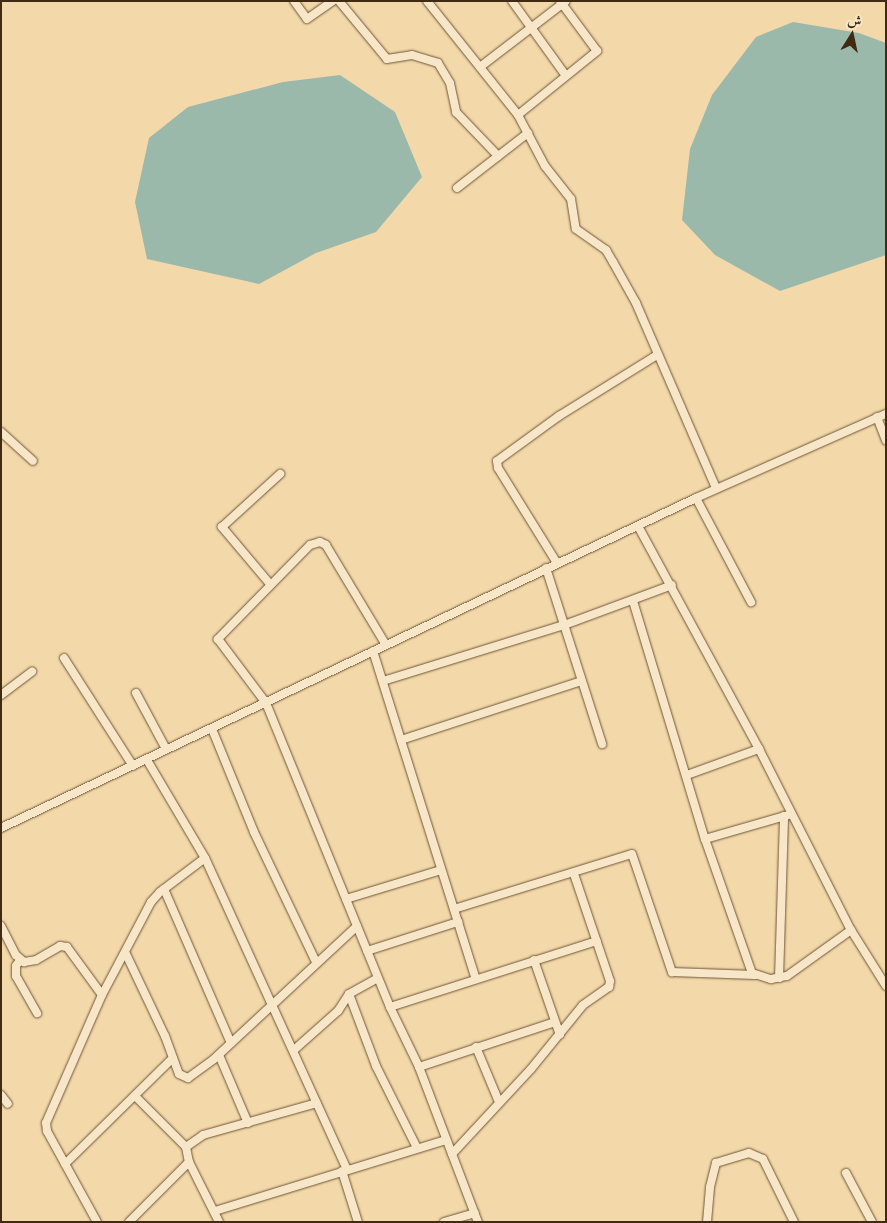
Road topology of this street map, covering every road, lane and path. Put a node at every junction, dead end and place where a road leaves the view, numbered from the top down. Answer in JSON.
{"nodes":[{"id":1,"x":294,"y":1,"type":"edge"},
{"id":2,"x":333,"y":1,"type":"edge"},
{"id":3,"x":339,"y":1,"type":"edge"},
{"id":4,"x":427,"y":1,"type":"edge"},
{"id":5,"x":512,"y":1,"type":"edge"},
{"id":6,"x":562,"y":2,"type":"edge"},
{"id":7,"x":531,"y":28,"type":"junction"},
{"id":8,"x":480,"y":67,"type":"junction"},
{"id":9,"x":566,"y":76,"type":"junction"},
{"id":10,"x":518,"y":115,"type":"junction"},
{"id":11,"x":528,"y":133,"type":"junction"},
{"id":12,"x":498,"y":156,"type":"junction"},
{"id":13,"x":457,"y":188,"type":"dead end"},
{"id":14,"x":657,"y":355,"type":"junction"},
{"id":15,"x":886,"y":414,"type":"edge"},
{"id":16,"x":877,"y":417,"type":"junction"},
{"id":17,"x":1,"y":432,"type":"edge"},
{"id":18,"x":886,"y":440,"type":"edge"},
{"id":19,"x":34,"y":461,"type":"dead end"},
{"id":20,"x":280,"y":474,"type":"dead end"},
{"id":21,"x":716,"y":488,"type":"junction"},
{"id":22,"x":696,"y":498,"type":"junction"},
{"id":23,"x":638,"y":526,"type":"junction"},
{"id":24,"x":557,"y":563,"type":"junction"},
{"id":25,"x":546,"y":568,"type":"junction"},
{"id":26,"x":270,"y":584,"type":"junction"},
{"id":27,"x":672,"y":585,"type":"junction"},
{"id":28,"x":634,"y":601,"type":"junction"},
{"id":29,"x":751,"y":602,"type":"dead end"},
{"id":30,"x":564,"y":625,"type":"junction"},
{"id":31,"x":386,"y":645,"type":"junction"},
{"id":32,"x":373,"y":651,"type":"junction"},
{"id":33,"x":64,"y":658,"type":"dead end"},
{"id":34,"x":32,"y":672,"type":"dead end"},
{"id":35,"x":582,"y":681,"type":"junction"},
{"id":36,"x":383,"y":682,"type":"junction"},
{"id":37,"x":136,"y":692,"type":"dead end"},
{"id":38,"x":1,"y":695,"type":"edge"},
{"id":39,"x":266,"y":703,"type":"junction"},
{"id":40,"x":212,"y":729,"type":"junction"},
{"id":41,"x":401,"y":740,"type":"junction"},
{"id":42,"x":602,"y":744,"type":"dead end"},
{"id":43,"x":166,"y":749,"type":"junction"},
{"id":44,"x":759,"y":749,"type":"junction"},
{"id":45,"x":147,"y":760,"type":"junction"},
{"id":46,"x":133,"y":766,"type":"junction"},
{"id":47,"x":687,"y":775,"type":"junction"},
{"id":48,"x":794,"y":814,"type":"junction"},
{"id":49,"x":784,"y":816,"type":"junction"},
{"id":50,"x":1,"y":828,"type":"edge"},
{"id":51,"x":706,"y":839,"type":"junction"},
{"id":52,"x":205,"y":858,"type":"junction"},
{"id":53,"x":442,"y":870,"type":"junction"},
{"id":54,"x":574,"y":874,"type":"junction"},
{"id":55,"x":164,"y":889,"type":"junction"},
{"id":56,"x":346,"y":899,"type":"junction"},
{"id":57,"x":454,"y":909,"type":"junction"},
{"id":58,"x":458,"y":922,"type":"junction"},
{"id":59,"x":1,"y":926,"type":"edge"},
{"id":60,"x":357,"y":926,"type":"junction"},
{"id":61,"x":851,"y":930,"type":"junction"},
{"id":62,"x":597,"y":940,"type":"junction"},
{"id":63,"x":368,"y":951,"type":"junction"},
{"id":64,"x":126,"y":954,"type":"junction"},
{"id":65,"x":20,"y":960,"type":"junction"},
{"id":66,"x":534,"y":960,"type":"junction"},
{"id":67,"x":316,"y":962,"type":"junction"},
{"id":68,"x":755,"y":975,"type":"junction"},
{"id":69,"x":378,"y":978,"type":"junction"},
{"id":70,"x":780,"y":978,"type":"junction"},
{"id":71,"x":476,"y":979,"type":"junction"},
{"id":72,"x":886,"y":986,"type":"edge"},
{"id":73,"x":350,"y":994,"type":"junction"},
{"id":74,"x":102,"y":995,"type":"junction"},
{"id":75,"x":273,"y":1003,"type":"junction"},
{"id":76,"x":390,"y":1007,"type":"junction"},
{"id":77,"x":38,"y":1013,"type":"dead end"},
{"id":78,"x":556,"y":1022,"type":"junction"},
{"id":79,"x":560,"y":1035,"type":"junction"},
{"id":80,"x":231,"y":1043,"type":"junction"},
{"id":81,"x":476,"y":1047,"type":"junction"},
{"id":82,"x":294,"y":1050,"type":"junction"},
{"id":83,"x":219,"y":1055,"type":"junction"},
{"id":84,"x":173,"y":1058,"type":"junction"},
{"id":85,"x":419,"y":1067,"type":"junction"},
{"id":86,"x":1,"y":1094,"type":"edge"},
{"id":87,"x":136,"y":1097,"type":"junction"},
{"id":88,"x":499,"y":1102,"type":"junction"},
{"id":89,"x":317,"y":1103,"type":"junction"},
{"id":90,"x":8,"y":1104,"type":"dead end"},
{"id":91,"x":248,"y":1123,"type":"junction"},
{"id":92,"x":446,"y":1140,"type":"junction"},
{"id":93,"x":186,"y":1147,"type":"junction"},
{"id":94,"x":417,"y":1148,"type":"junction"},
{"id":95,"x":452,"y":1154,"type":"junction"},
{"id":96,"x":189,"y":1162,"type":"junction"},
{"id":97,"x":65,"y":1164,"type":"junction"},
{"id":98,"x":344,"y":1170,"type":"junction"},
{"id":99,"x":846,"y":1173,"type":"dead end"},
{"id":100,"x":215,"y":1211,"type":"junction"},
{"id":101,"x":475,"y":1213,"type":"junction"},
{"id":102,"x":97,"y":1222,"type":"edge"},
{"id":103,"x":130,"y":1222,"type":"edge"},
{"id":104,"x":218,"y":1222,"type":"edge"},
{"id":105,"x":358,"y":1222,"type":"edge"},
{"id":106,"x":444,"y":1222,"type":"edge"},
{"id":107,"x":478,"y":1222,"type":"edge"},
{"id":108,"x":707,"y":1222,"type":"edge"},
{"id":109,"x":794,"y":1222,"type":"edge"},
{"id":110,"x":872,"y":1222,"type":"edge"}],
"edges":[{"from":1,"to":2,"type":"street"},
{"from":3,"to":12,"type":"street"},
{"from":4,"to":8,"type":"street"},
{"from":5,"to":7,"type":"street"},
{"from":6,"to":7,"type":"street"},
{"from":6,"to":9,"type":"street"},
{"from":7,"to":8,"type":"street"},
{"from":7,"to":9,"type":"street"},
{"from":8,"to":10,"type":"street"},
{"from":9,"to":10,"type":"street"},
{"from":10,"to":11,"type":"street"},
{"from":11,"to":12,"type":"street"},
{"from":11,"to":14,"type":"street"},
{"from":12,"to":13,"type":"street"},
{"from":14,"to":21,"type":"street"},
{"from":14,"to":24,"type":"street"},
{"from":15,"to":16,"type":"street"},
{"from":16,"to":18,"type":"street"},
{"from":16,"to":21,"type":"street"},
{"from":17,"to":19,"type":"street"},
{"from":20,"to":26,"type":"street"},
{"from":21,"to":22,"type":"street"},
{"from":22,"to":23,"type":"street"},
{"from":22,"to":29,"type":"street"},
{"from":23,"to":24,"type":"street"},
{"from":23,"to":27,"type":"street"},
{"from":24,"to":25,"type":"street"},
{"from":25,"to":30,"type":"street"},
{"from":25,"to":31,"type":"street"},
{"from":26,"to":31,"type":"street"},
{"from":26,"to":39,"type":"street"},
{"from":27,"to":28,"type":"street"},
{"from":27,"to":44,"type":"street"},
{"from":28,"to":30,"type":"street"},
{"from":28,"to":47,"type":"street"},
{"from":30,"to":35,"type":"street"},
{"from":30,"to":36,"type":"street"},
{"from":31,"to":32,"type":"street"},
{"from":32,"to":36,"type":"street"},
{"from":32,"to":39,"type":"street"},
{"from":33,"to":46,"type":"street"},
{"from":34,"to":38,"type":"street"},
{"from":35,"to":41,"type":"street"},
{"from":35,"to":42,"type":"street"},
{"from":36,"to":41,"type":"street"},
{"from":37,"to":43,"type":"street"},
{"from":39,"to":40,"type":"street"},
{"from":39,"to":56,"type":"street"},
{"from":40,"to":43,"type":"street"},
{"from":40,"to":67,"type":"street"},
{"from":41,"to":53,"type":"street"},
{"from":43,"to":45,"type":"street"},
{"from":44,"to":47,"type":"street"},
{"from":44,"to":48,"type":"street"},
{"from":45,"to":46,"type":"street"},
{"from":45,"to":52,"type":"street"},
{"from":46,"to":50,"type":"street"},
{"from":47,"to":51,"type":"street"},
{"from":48,"to":49,"type":"street"},
{"from":48,"to":61,"type":"street"},
{"from":49,"to":51,"type":"street"},
{"from":49,"to":70,"type":"street"},
{"from":51,"to":68,"type":"street"},
{"from":52,"to":55,"type":"street"},
{"from":52,"to":75,"type":"street"},
{"from":53,"to":56,"type":"street"},
{"from":53,"to":57,"type":"street"},
{"from":54,"to":57,"type":"street"},
{"from":54,"to":62,"type":"street"},
{"from":54,"to":68,"type":"street"},
{"from":55,"to":64,"type":"street"},
{"from":55,"to":80,"type":"street"},
{"from":56,"to":60,"type":"street"},
{"from":57,"to":58,"type":"street"},
{"from":58,"to":63,"type":"street"},
{"from":58,"to":71,"type":"street"},
{"from":59,"to":65,"type":"street"},
{"from":60,"to":63,"type":"street"},
{"from":60,"to":67,"type":"street"},
{"from":61,"to":70,"type":"street"},
{"from":61,"to":72,"type":"street"},
{"from":62,"to":66,"type":"street"},
{"from":62,"to":79,"type":"street"},
{"from":63,"to":69,"type":"street"},
{"from":64,"to":74,"type":"street"},
{"from":64,"to":84,"type":"street"},
{"from":65,"to":74,"type":"street"},
{"from":65,"to":77,"type":"street"},
{"from":66,"to":71,"type":"street"},
{"from":66,"to":78,"type":"street"},
{"from":67,"to":75,"type":"street"},
{"from":68,"to":70,"type":"street"},
{"from":69,"to":73,"type":"street"},
{"from":69,"to":76,"type":"street"},
{"from":71,"to":76,"type":"street"},
{"from":73,"to":82,"type":"street"},
{"from":73,"to":94,"type":"street"},
{"from":74,"to":97,"type":"street"},
{"from":75,"to":80,"type":"street"},
{"from":75,"to":82,"type":"street"},
{"from":76,"to":85,"type":"street"},
{"from":78,"to":79,"type":"street"},
{"from":78,"to":81,"type":"street"},
{"from":79,"to":88,"type":"street"},
{"from":80,"to":83,"type":"street"},
{"from":81,"to":85,"type":"street"},
{"from":81,"to":88,"type":"street"},
{"from":82,"to":89,"type":"street"},
{"from":83,"to":84,"type":"street"},
{"from":83,"to":91,"type":"street"},
{"from":84,"to":87,"type":"street"},
{"from":85,"to":92,"type":"street"},
{"from":86,"to":90,"type":"street"},
{"from":87,"to":93,"type":"street"},
{"from":87,"to":97,"type":"street"},
{"from":88,"to":95,"type":"street"},
{"from":89,"to":91,"type":"street"},
{"from":89,"to":98,"type":"street"},
{"from":91,"to":93,"type":"street"},
{"from":92,"to":94,"type":"street"},
{"from":92,"to":95,"type":"street"},
{"from":93,"to":96,"type":"street"},
{"from":94,"to":98,"type":"street"},
{"from":95,"to":101,"type":"street"},
{"from":96,"to":100,"type":"street"},
{"from":96,"to":103,"type":"street"},
{"from":97,"to":102,"type":"street"},
{"from":98,"to":100,"type":"street"},
{"from":98,"to":105,"type":"street"},
{"from":99,"to":110,"type":"street"},
{"from":100,"to":104,"type":"street"},
{"from":101,"to":106,"type":"street"},
{"from":101,"to":107,"type":"street"},
{"from":108,"to":109,"type":"street"}]}
